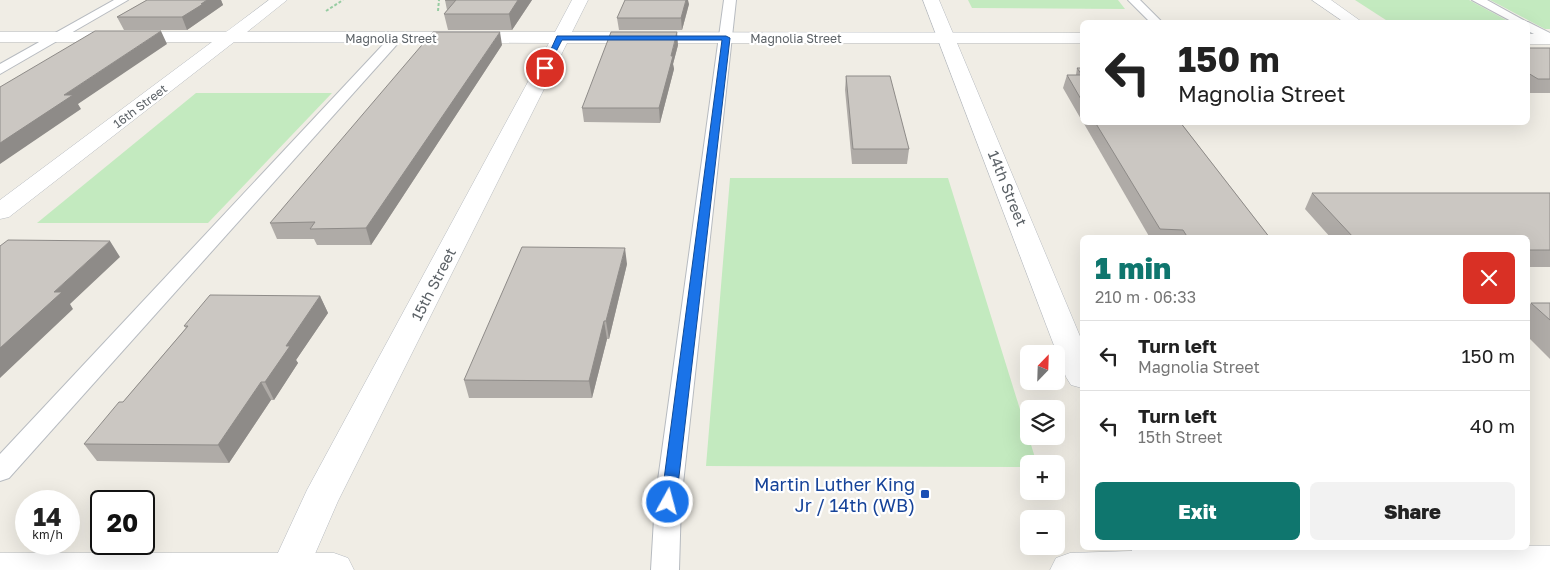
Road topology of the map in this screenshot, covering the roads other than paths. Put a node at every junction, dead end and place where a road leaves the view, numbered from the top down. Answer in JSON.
{"nodes":[{"id":1,"x":122,"y":0,"type":"edge"},
{"id":2,"x":279,"y":0,"type":"edge"},
{"id":3,"x":580,"y":0,"type":"edge"},
{"id":4,"x":730,"y":0,"type":"edge"},
{"id":5,"x":931,"y":0,"type":"edge"},
{"id":6,"x":1134,"y":0,"type":"edge"},
{"id":7,"x":1320,"y":0,"type":"edge"},
{"id":8,"x":1478,"y":0,"type":"edge"},
{"id":9,"x":1154,"y":20,"type":"edge"},
{"id":10,"x":1351,"y":20,"type":"edge"},
{"id":11,"x":1517,"y":20,"type":"edge"},
{"id":12,"x":1530,"y":27,"type":"edge"},
{"id":13,"x":0,"y":37,"type":"edge"},
{"id":14,"x":57,"y":37,"type":"junction"},
{"id":15,"x":230,"y":37,"type":"junction"},
{"id":16,"x":396,"y":38,"type":"junction"},
{"id":17,"x":560,"y":38,"type":"junction"},
{"id":18,"x":726,"y":38,"type":"junction"},
{"id":19,"x":946,"y":38,"type":"junction"},
{"id":20,"x":1080,"y":38,"type":"edge"},
{"id":21,"x":1550,"y":38,"type":"edge"},
{"id":22,"x":1530,"y":39,"type":"edge"},
{"id":23,"x":0,"y":70,"type":"edge"},
{"id":24,"x":0,"y":212,"type":"edge"},
{"id":25,"x":1080,"y":372,"type":"edge"},
{"id":26,"x":0,"y":471,"type":"edge"},
{"id":27,"x":1155,"y":562,"type":"edge"},
{"id":28,"x":1550,"y":564,"type":"edge"},
{"id":29,"x":290,"y":569,"type":"edge"},
{"id":30,"x":0,"y":570,"type":"edge"},
{"id":31,"x":334,"y":570,"type":"edge"},
{"id":32,"x":665,"y":570,"type":"edge"},
{"id":33,"x":1070,"y":570,"type":"edge"}],
"edges":[{"from":1,"to":14,"type":"lane"},
{"from":2,"to":15,"type":"street","name":"16th Street"},
{"from":3,"to":17,"type":"street","name":"15th Street"},
{"from":4,"to":18,"type":"lane"},
{"from":5,"to":19,"type":"street","name":"14th Street"},
{"from":6,"to":9,"type":"lane"},
{"from":7,"to":10,"type":"street"},
{"from":8,"to":11,"type":"lane"},
{"from":12,"to":21,"type":"lane"},
{"from":13,"to":14,"type":"street","name":"Magnolia Street"},
{"from":14,"to":15,"type":"street","name":"Magnolia Street"},
{"from":14,"to":23,"type":"lane"},
{"from":15,"to":16,"type":"street","name":"Magnolia Street"},
{"from":15,"to":24,"type":"street","name":"16th Street"},
{"from":16,"to":17,"type":"street","name":"Magnolia Street"},
{"from":16,"to":26,"type":"lane"},
{"from":17,"to":18,"type":"street","name":"Magnolia Street"},
{"from":17,"to":29,"type":"street","name":"15th Street"},
{"from":18,"to":19,"type":"street","name":"Magnolia Street"},
{"from":18,"to":32,"type":"lane"},
{"from":19,"to":20,"type":"street","name":"Magnolia Street"},
{"from":19,"to":25,"type":"street","name":"14th Street"},
{"from":21,"to":22,"type":"street"},
{"from":27,"to":28,"type":"street"},
{"from":27,"to":33,"type":"street"},
{"from":29,"to":30,"type":"street"},
{"from":29,"to":31,"type":"street"}]}
